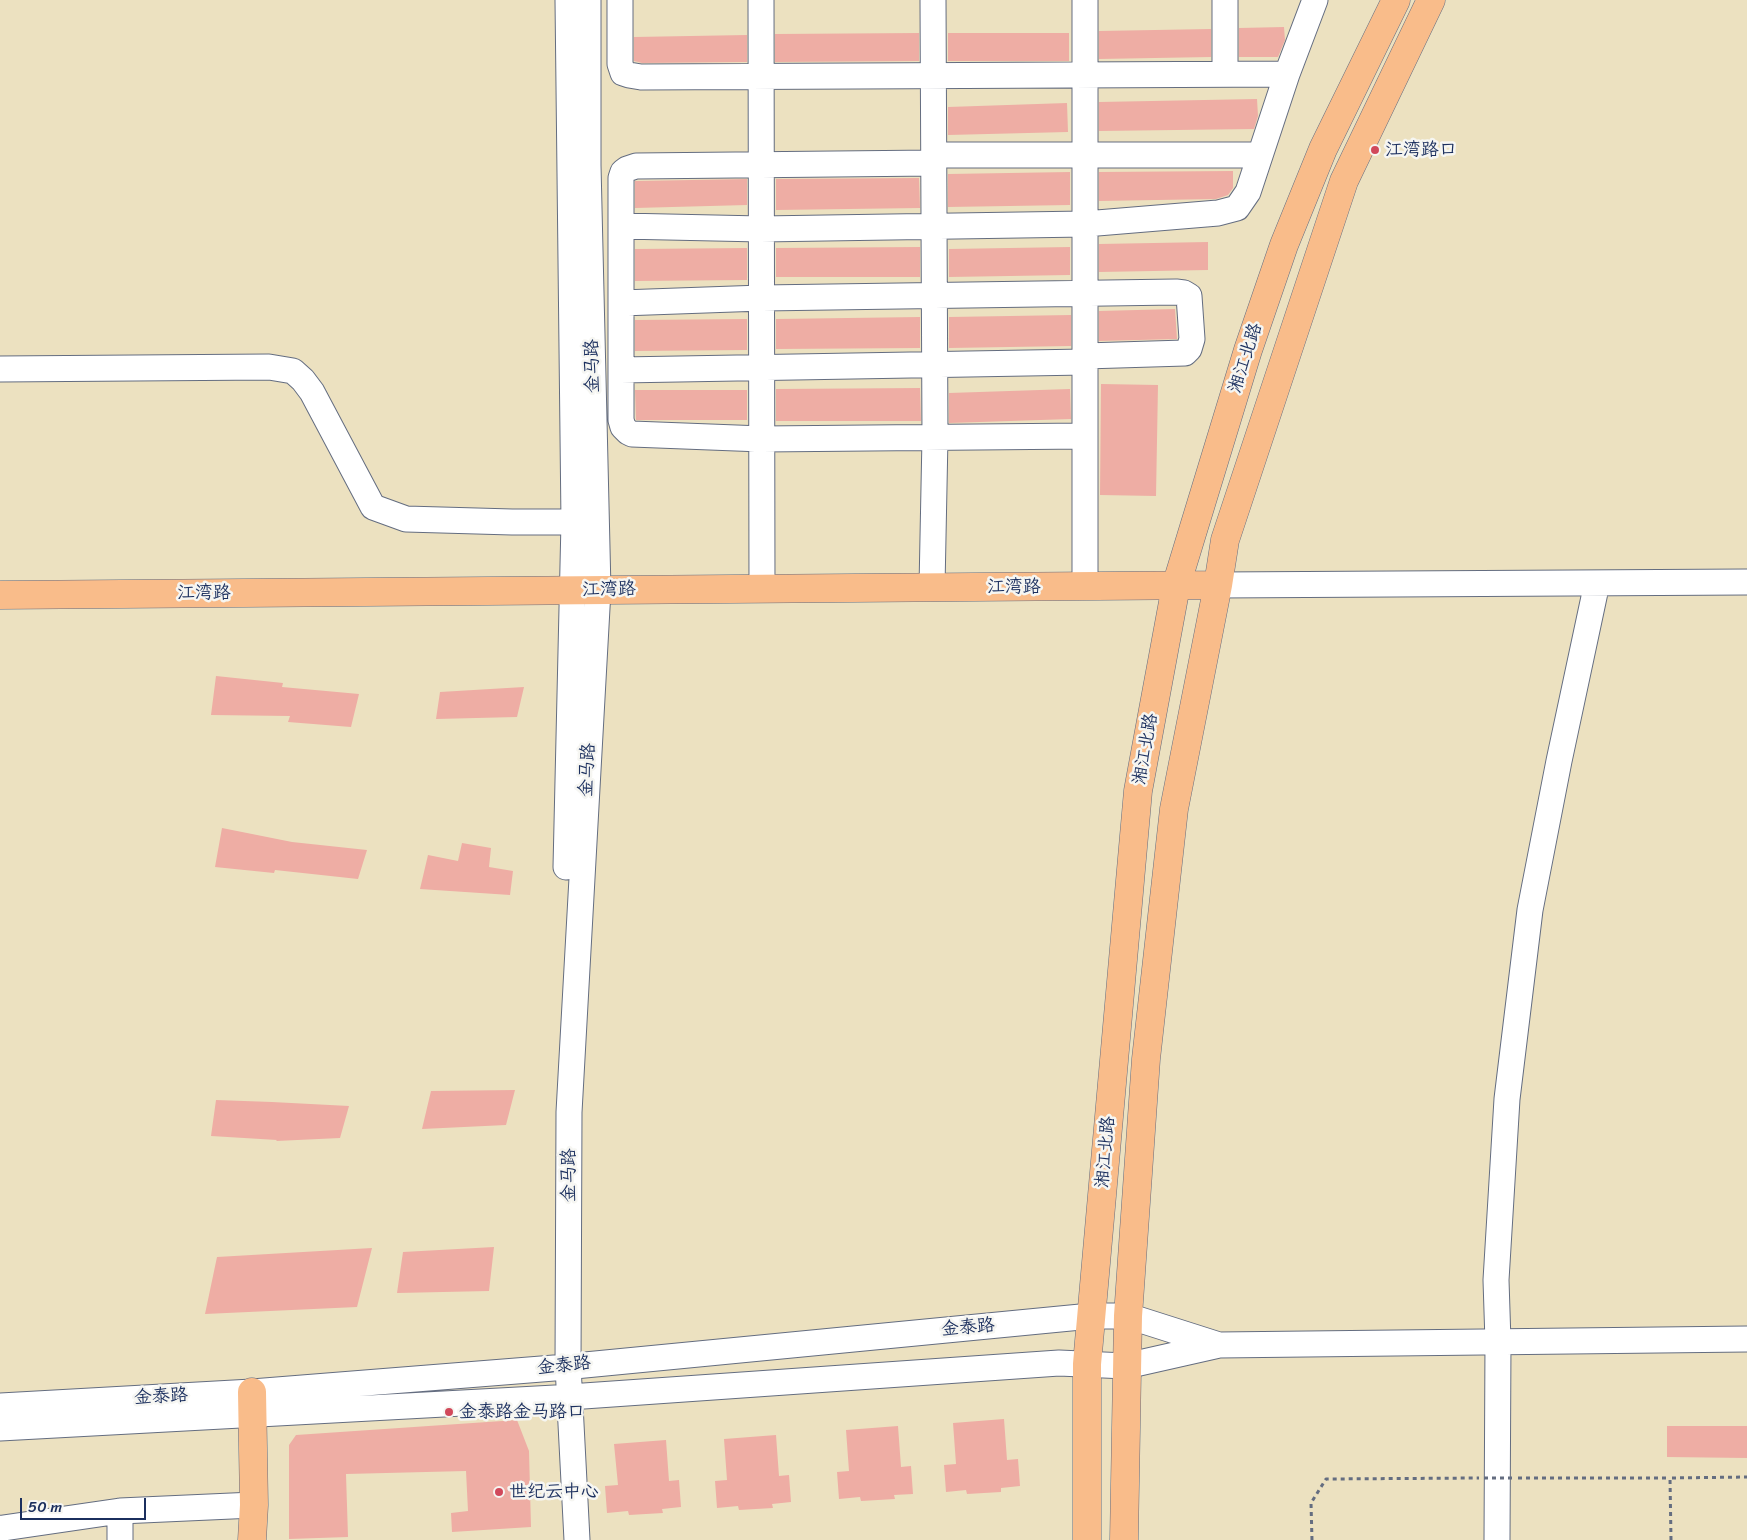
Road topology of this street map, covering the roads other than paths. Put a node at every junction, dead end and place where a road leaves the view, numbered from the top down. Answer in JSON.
{"nodes":[{"id":1,"x":568,"y":0,"type":"edge"},
{"id":2,"x":588,"y":0,"type":"edge"},
{"id":3,"x":620,"y":0,"type":"edge"},
{"id":4,"x":761,"y":0,"type":"edge"},
{"id":5,"x":934,"y":0,"type":"edge"},
{"id":6,"x":1085,"y":0,"type":"edge"},
{"id":7,"x":1225,"y":0,"type":"edge"},
{"id":8,"x":1315,"y":0,"type":"edge"},
{"id":9,"x":1396,"y":0,"type":"edge"},
{"id":10,"x":1431,"y":0,"type":"edge"},
{"id":11,"x":1085,"y":74,"type":"junction"},
{"id":12,"x":1225,"y":74,"type":"junction"},
{"id":13,"x":1287,"y":74,"type":"junction"},
{"id":14,"x":934,"y":75,"type":"junction"},
{"id":15,"x":761,"y":76,"type":"junction"},
{"id":16,"x":1085,"y":155,"type":"junction"},
{"id":17,"x":1260,"y":155,"type":"junction"},
{"id":18,"x":934,"y":159,"type":"junction"},
{"id":19,"x":761,"y":165,"type":"junction"},
{"id":20,"x":1085,"y":224,"type":"junction"},
{"id":21,"x":621,"y":226,"type":"junction"},
{"id":22,"x":935,"y":227,"type":"junction"},
{"id":23,"x":761,"y":229,"type":"junction"},
{"id":24,"x":1085,"y":294,"type":"junction"},
{"id":25,"x":935,"y":296,"type":"junction"},
{"id":26,"x":762,"y":298,"type":"junction"},
{"id":27,"x":621,"y":303,"type":"junction"},
{"id":28,"x":1085,"y":359,"type":"junction"},
{"id":29,"x":935,"y":365,"type":"junction"},
{"id":30,"x":762,"y":368,"type":"junction"},
{"id":31,"x":0,"y":369,"type":"edge"},
{"id":32,"x":621,"y":370,"type":"junction"},
{"id":33,"x":1085,"y":436,"type":"junction"},
{"id":34,"x":935,"y":437,"type":"junction"},
{"id":35,"x":762,"y":439,"type":"junction"},
{"id":36,"x":574,"y":522,"type":"junction"},
{"id":37,"x":1747,"y":582,"type":"edge"},
{"id":38,"x":1597,"y":583,"type":"junction"},
{"id":39,"x":1218,"y":585,"type":"junction"},
{"id":40,"x":1085,"y":586,"type":"junction"},
{"id":41,"x":1176,"y":586,"type":"junction"},
{"id":42,"x":932,"y":587,"type":"junction"},
{"id":43,"x":762,"y":588,"type":"junction"},
{"id":44,"x":585,"y":590,"type":"junction"},
{"id":45,"x":0,"y":595,"type":"edge"},
{"id":46,"x":1091,"y":1316,"type":"junction"},
{"id":47,"x":1128,"y":1316,"type":"junction"},
{"id":48,"x":1747,"y":1339,"type":"edge"},
{"id":49,"x":1498,"y":1342,"type":"junction"},
{"id":50,"x":1218,"y":1345,"type":"junction"},
{"id":51,"x":1087,"y":1364,"type":"junction"},
{"id":52,"x":1126,"y":1366,"type":"junction"},
{"id":53,"x":561,"y":1367,"type":"junction"},
{"id":54,"x":562,"y":1397,"type":"junction"},
{"id":55,"x":253,"y":1402,"type":"junction"},
{"id":56,"x":0,"y":1406,"type":"edge"},
{"id":57,"x":0,"y":1428,"type":"edge"},
{"id":58,"x":254,"y":1505,"type":"junction"},
{"id":59,"x":120,"y":1511,"type":"junction"},
{"id":60,"x":3,"y":1528,"type":"dead end"},
{"id":61,"x":120,"y":1540,"type":"edge"},
{"id":62,"x":252,"y":1540,"type":"edge"},
{"id":63,"x":564,"y":1540,"type":"edge"},
{"id":64,"x":578,"y":1540,"type":"edge"},
{"id":65,"x":1088,"y":1540,"type":"edge"},
{"id":66,"x":1124,"y":1540,"type":"edge"},
{"id":67,"x":1497,"y":1540,"type":"edge"}],
"edges":[{"from":1,"to":36,"type":"street","name":"金马路"},
{"from":2,"to":44,"type":"street","name":"金马路"},
{"from":3,"to":15,"type":"street"},
{"from":4,"to":15,"type":"street"},
{"from":5,"to":14,"type":"street"},
{"from":6,"to":11,"type":"street"},
{"from":7,"to":12,"type":"street"},
{"from":8,"to":13,"type":"street"},
{"from":9,"to":41,"type":"main road","name":"湘江北路"},
{"from":10,"to":39,"type":"main road","name":"湘江北路"},
{"from":11,"to":12,"type":"street"},
{"from":11,"to":14,"type":"street"},
{"from":11,"to":16,"type":"street"},
{"from":12,"to":13,"type":"street"},
{"from":13,"to":17,"type":"street"},
{"from":14,"to":15,"type":"street"},
{"from":14,"to":18,"type":"street"},
{"from":15,"to":19,"type":"street"},
{"from":16,"to":17,"type":"street"},
{"from":16,"to":18,"type":"street"},
{"from":16,"to":20,"type":"street"},
{"from":17,"to":20,"type":"street"},
{"from":18,"to":19,"type":"street"},
{"from":18,"to":22,"type":"street"},
{"from":19,"to":21,"type":"street"},
{"from":19,"to":23,"type":"street"},
{"from":20,"to":22,"type":"street"},
{"from":20,"to":24,"type":"street"},
{"from":21,"to":23,"type":"street"},
{"from":21,"to":27,"type":"street"},
{"from":22,"to":23,"type":"street"},
{"from":22,"to":25,"type":"street"},
{"from":23,"to":26,"type":"street"},
{"from":24,"to":25,"type":"street"},
{"from":24,"to":28,"type":"street"},
{"from":24,"to":28,"type":"street"},
{"from":25,"to":26,"type":"street"},
{"from":25,"to":29,"type":"street"},
{"from":26,"to":27,"type":"street"},
{"from":26,"to":30,"type":"street"},
{"from":27,"to":32,"type":"street"},
{"from":28,"to":29,"type":"street"},
{"from":28,"to":33,"type":"street"},
{"from":29,"to":30,"type":"street"},
{"from":29,"to":34,"type":"street"},
{"from":30,"to":32,"type":"street"},
{"from":30,"to":35,"type":"street"},
{"from":31,"to":36,"type":"street"},
{"from":32,"to":35,"type":"street"},
{"from":33,"to":34,"type":"street"},
{"from":33,"to":40,"type":"street"},
{"from":34,"to":35,"type":"street"},
{"from":34,"to":42,"type":"street"},
{"from":35,"to":43,"type":"street"},
{"from":36,"to":44,"type":"street","name":"金马路"},
{"from":37,"to":38,"type":"street"},
{"from":38,"to":39,"type":"street"},
{"from":38,"to":49,"type":"street"},
{"from":39,"to":41,"type":"main road","name":"江湾路"},
{"from":39,"to":47,"type":"main road","name":"湘江北路"},
{"from":40,"to":41,"type":"main road","name":"江湾路"},
{"from":40,"to":42,"type":"main road","name":"江湾路"},
{"from":41,"to":46,"type":"main road","name":"湘江北路"},
{"from":42,"to":43,"type":"main road","name":"江湾路"},
{"from":43,"to":44,"type":"main road","name":"江湾路"},
{"from":44,"to":45,"type":"main road","name":"江湾路"},
{"from":44,"to":53,"type":"street","name":"金马路"},
{"from":46,"to":47,"type":"street","name":"金泰路"},
{"from":46,"to":51,"type":"main road","name":"湘江北路"},
{"from":46,"to":53,"type":"street","name":"金泰路"},
{"from":47,"to":50,"type":"street","name":"金泰路"},
{"from":47,"to":52,"type":"main road","name":"湘江北路"},
{"from":48,"to":49,"type":"street"},
{"from":49,"to":50,"type":"street"},
{"from":49,"to":67,"type":"street"},
{"from":50,"to":52,"type":"street"},
{"from":51,"to":52,"type":"street"},
{"from":51,"to":54,"type":"street"},
{"from":51,"to":65,"type":"main road","name":"湘江北路"},
{"from":52,"to":66,"type":"main road","name":"湘江北路"},
{"from":53,"to":54,"type":"street","name":"金马路"},
{"from":53,"to":55,"type":"street","name":"金泰路"},
{"from":54,"to":55,"type":"street"},
{"from":54,"to":63,"type":"street","name":"金马路"},
{"from":54,"to":64,"type":"street","name":"金马路"},
{"from":55,"to":56,"type":"street","name":"金泰路"},
{"from":55,"to":57,"type":"street"},
{"from":55,"to":58,"type":"main road"},
{"from":58,"to":59,"type":"street"},
{"from":58,"to":62,"type":"main road"},
{"from":59,"to":60,"type":"street"},
{"from":59,"to":61,"type":"street"}]}
